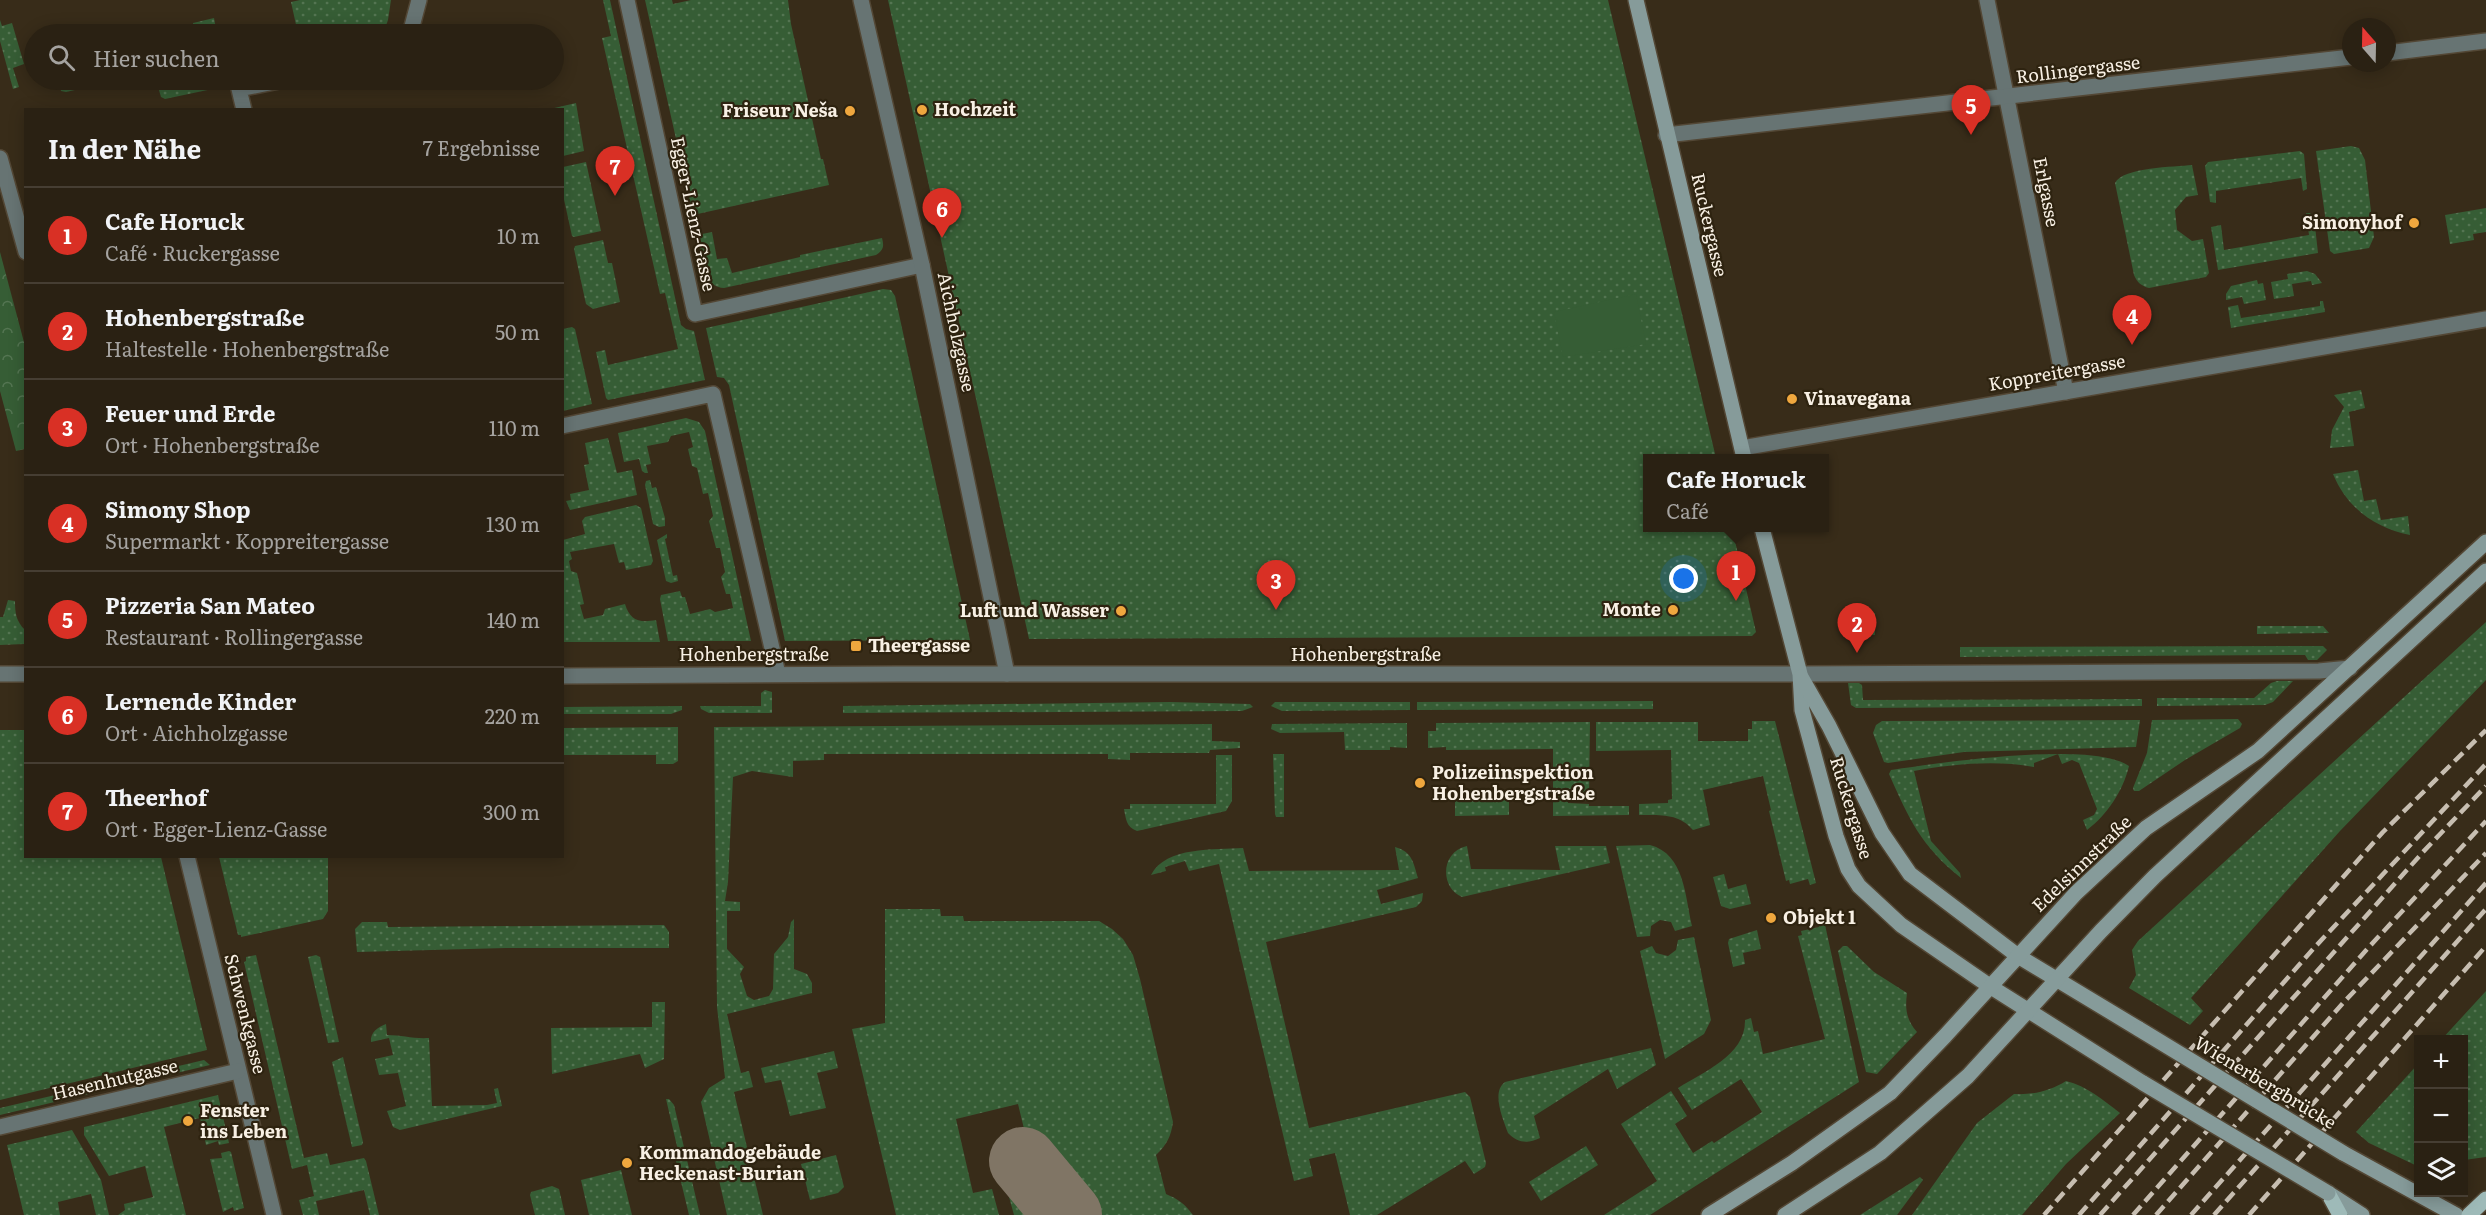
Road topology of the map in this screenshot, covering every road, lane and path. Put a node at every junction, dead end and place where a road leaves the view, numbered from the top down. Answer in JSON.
{"nodes":[{"id":1,"x":419,"y":0,"type":"edge"},
{"id":2,"x":627,"y":0,"type":"edge"},
{"id":3,"x":861,"y":0,"type":"edge"},
{"id":4,"x":1636,"y":0,"type":"edge"},
{"id":5,"x":1987,"y":0,"type":"edge"},
{"id":6,"x":413,"y":24,"type":"edge"},
{"id":7,"x":2486,"y":41,"type":"edge"},
{"id":8,"x":2396,"y":52,"type":"edge"},
{"id":9,"x":2342,"y":58,"type":"edge"},
{"id":10,"x":239,"y":90,"type":"edge"},
{"id":11,"x":2007,"y":98,"type":"junction"},
{"id":12,"x":244,"y":108,"type":"edge"},
{"id":13,"x":1666,"y":135,"type":"junction"},
{"id":14,"x":0,"y":158,"type":"edge"},
{"id":15,"x":24,"y":245,"type":"edge"},
{"id":16,"x":922,"y":265,"type":"junction"},
{"id":17,"x":2486,"y":319,"type":"edge"},
{"id":18,"x":2066,"y":392,"type":"junction"},
{"id":19,"x":564,"y":426,"type":"edge"},
{"id":20,"x":1743,"y":453,"type":"edge"},
{"id":21,"x":1763,"y":532,"type":"edge"},
{"id":22,"x":2486,"y":542,"type":"edge"},
{"id":23,"x":2486,"y":571,"type":"edge"},
{"id":24,"x":2350,"y":668,"type":"junction"},
{"id":25,"x":0,"y":674,"type":"edge"},
{"id":26,"x":24,"y":674,"type":"edge"},
{"id":27,"x":778,"y":674,"type":"junction"},
{"id":28,"x":1007,"y":674,"type":"junction"},
{"id":29,"x":1800,"y":674,"type":"junction"},
{"id":30,"x":564,"y":676,"type":"edge"},
{"id":31,"x":187,"y":858,"type":"edge"},
{"id":32,"x":2018,"y":956,"type":"junction"},
{"id":33,"x":2056,"y":980,"type":"junction"},
{"id":34,"x":1991,"y":987,"type":"junction"},
{"id":35,"x":2029,"y":1010,"type":"junction"},
{"id":36,"x":238,"y":1071,"type":"junction"},
{"id":37,"x":0,"y":1127,"type":"edge"},
{"id":38,"x":2328,"y":1193,"type":"junction"},
{"id":39,"x":2486,"y":1199,"type":"edge"},
{"id":40,"x":274,"y":1215,"type":"edge"},
{"id":41,"x":1709,"y":1215,"type":"edge"},
{"id":42,"x":1785,"y":1215,"type":"edge"},
{"id":43,"x":2340,"y":1215,"type":"edge"},
{"id":44,"x":2362,"y":1215,"type":"edge"},
{"id":45,"x":2456,"y":1215,"type":"edge"},
{"id":46,"x":2469,"y":1215,"type":"edge"}],
"edges":[{"from":1,"to":6,"type":"street"},
{"from":2,"to":16,"type":"street","name":"Egger-Lienz-Gasse"},
{"from":3,"to":16,"type":"street","name":"Aichholzgasse"},
{"from":4,"to":13,"type":"main road","name":"Ruckergasse"},
{"from":5,"to":11,"type":"street","name":"Erlgasse"},
{"from":7,"to":8,"type":"street"},
{"from":9,"to":11,"type":"street","name":"Rollingergasse"},
{"from":10,"to":12,"type":"street"},
{"from":11,"to":13,"type":"street","name":"Rollingergasse"},
{"from":11,"to":18,"type":"street","name":"Erlgasse"},
{"from":13,"to":20,"type":"main road","name":"Ruckergasse"},
{"from":14,"to":15,"type":"street"},
{"from":16,"to":28,"type":"street","name":"Aichholzgasse"},
{"from":17,"to":18,"type":"street","name":"Koppreitergasse"},
{"from":18,"to":20,"type":"street","name":"Koppreitergasse"},
{"from":19,"to":27,"type":"street"},
{"from":21,"to":29,"type":"main road","name":"Ruckergasse"},
{"from":22,"to":24,"type":"main road","name":"Edelsinnstraße"},
{"from":23,"to":33,"type":"main road"},
{"from":24,"to":29,"type":"street","name":"Hohenbergstraße"},
{"from":24,"to":32,"type":"main road","name":"Edelsinnstraße"},
{"from":25,"to":26,"type":"street"},
{"from":27,"to":28,"type":"street","name":"Hohenbergstraße"},
{"from":27,"to":30,"type":"street","name":"Hohenbergstraße"},
{"from":28,"to":29,"type":"street","name":"Hohenbergstraße"},
{"from":29,"to":32,"type":"main road","name":"Ruckergasse"},
{"from":29,"to":34,"type":"main road","name":"Ruckergasse"},
{"from":31,"to":36,"type":"street","name":"Schwenkgasse"},
{"from":32,"to":33,"type":"main road","name":"Ruckergasse"},
{"from":32,"to":34,"type":"main road","name":"Edelsinnstraße"},
{"from":33,"to":35,"type":"main road"},
{"from":33,"to":45,"type":"main road","name":"Wienerbergbrücke","bridge":true},
{"from":34,"to":35,"type":"main road","name":"Ruckergasse"},
{"from":34,"to":41,"type":"main road","name":"Edelsinnstraße"},
{"from":35,"to":38,"type":"main road","bridge":true},
{"from":35,"to":42,"type":"main road"},
{"from":36,"to":37,"type":"street","name":"Hasenhutgasse"},
{"from":36,"to":40,"type":"street","name":"Schwenkgasse"},
{"from":38,"to":43,"type":"main road"},
{"from":38,"to":44,"type":"main road"},
{"from":39,"to":46,"type":"main road"}]}
